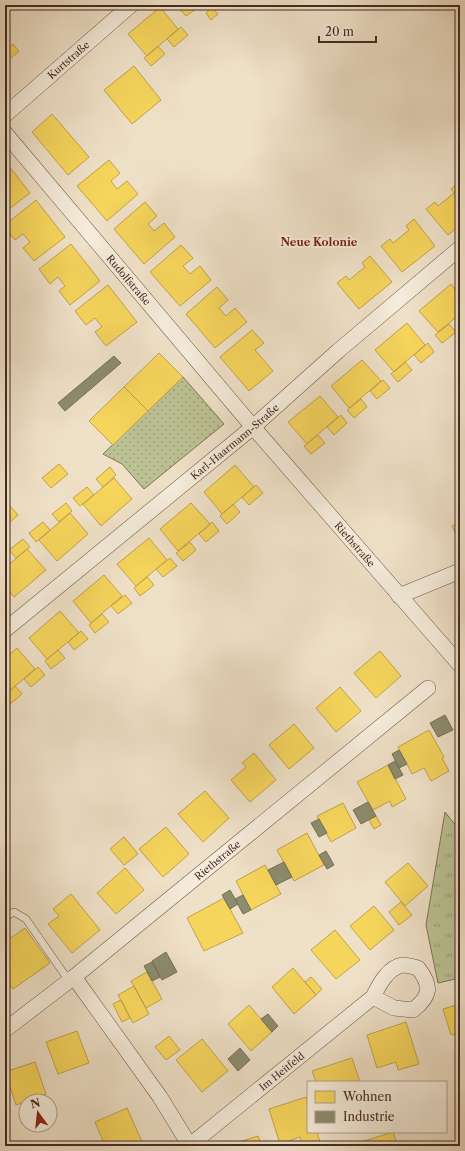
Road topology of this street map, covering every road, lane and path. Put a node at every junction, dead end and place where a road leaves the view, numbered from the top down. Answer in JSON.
{"nodes":[{"id":1,"x":131,"y":5,"type":"edge"},
{"id":2,"x":5,"y":115,"type":"edge"},
{"id":3,"x":5,"y":133,"type":"edge"},
{"id":4,"x":460,"y":248,"type":"edge"},
{"id":5,"x":253,"y":427,"type":"junction"},
{"id":6,"x":460,"y":571,"type":"edge"},
{"id":7,"x":399,"y":596,"type":"junction"},
{"id":8,"x":5,"y":630,"type":"edge"},
{"id":9,"x":459,"y":662,"type":"edge"},
{"id":10,"x":428,"y":688,"type":"dead end"},
{"id":11,"x":5,"y":917,"type":"edge"},
{"id":12,"x":72,"y":979,"type":"junction"},
{"id":13,"x":373,"y":997,"type":"dead end"},
{"id":14,"x":5,"y":1030,"type":"edge"},
{"id":15,"x":190,"y":1146,"type":"edge"}],
"edges":[{"from":1,"to":2,"type":"street","name":"Kurtstraße"},
{"from":3,"to":5,"type":"street","name":"Rudolfstraße"},
{"from":4,"to":5,"type":"street","name":"Karl-Haarmann-Straße"},
{"from":5,"to":7,"type":"street","name":"Riethstraße"},
{"from":5,"to":8,"type":"street","name":"Karl-Haarmann-Straße"},
{"from":6,"to":7,"type":"street"},
{"from":7,"to":9,"type":"street","name":"Riethstraße"},
{"from":10,"to":12,"type":"street","name":"Riethstraße"},
{"from":11,"to":12,"type":"lane"},
{"from":12,"to":14,"type":"street","name":"Riethstraße"},
{"from":12,"to":15,"type":"street","name":"Im Heitfeld"},
{"from":13,"to":15,"type":"street","name":"Im Heitfeld"}]}
